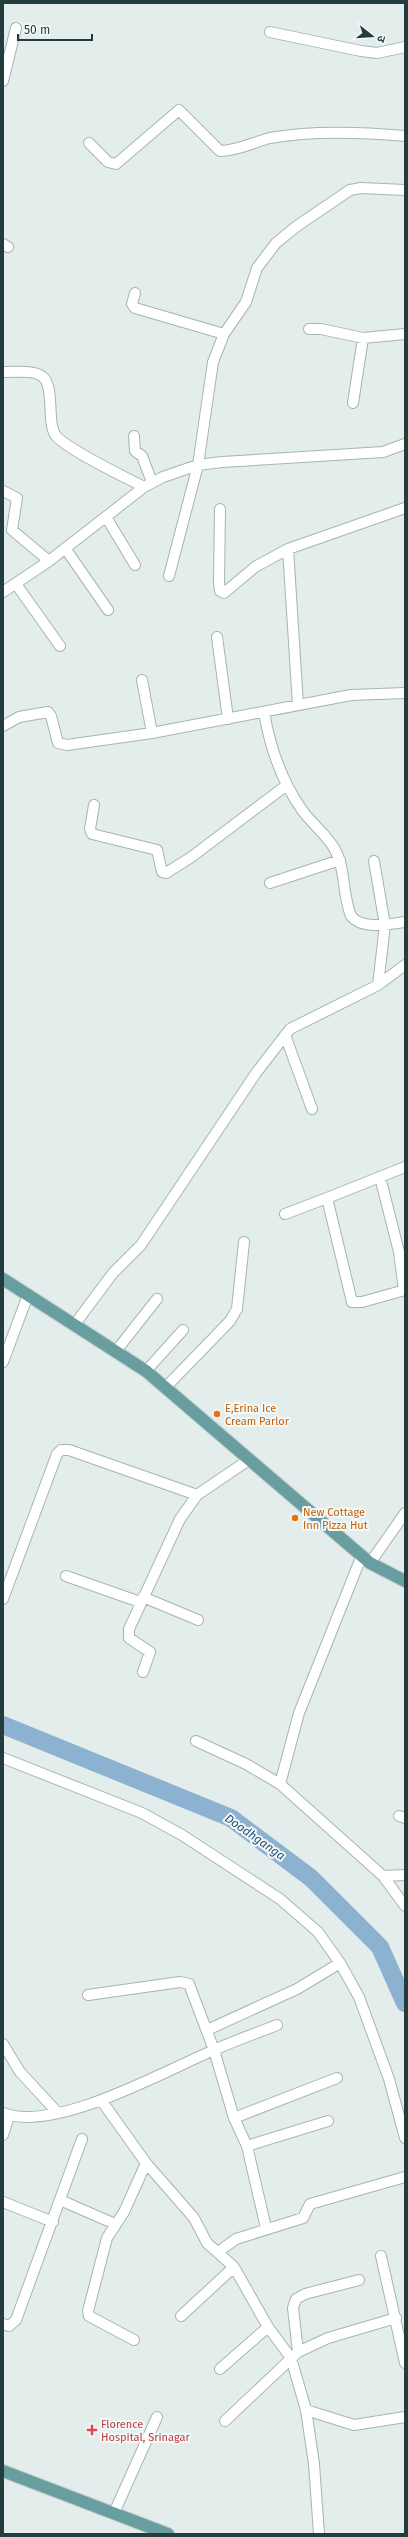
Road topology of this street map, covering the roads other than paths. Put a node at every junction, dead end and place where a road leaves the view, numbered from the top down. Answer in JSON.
{"nodes":[{"id":1,"x":16,"y":28,"type":"dead end"},
{"id":2,"x":270,"y":32,"type":"dead end"},
{"id":3,"x":405,"y":47,"type":"edge"},
{"id":4,"x":3,"y":81,"type":"edge"},
{"id":5,"x":405,"y":136,"type":"edge"},
{"id":6,"x":89,"y":143,"type":"dead end"},
{"id":7,"x":405,"y":190,"type":"edge"},
{"id":8,"x":135,"y":293,"type":"dead end"},
{"id":9,"x":309,"y":329,"type":"dead end"},
{"id":10,"x":224,"y":334,"type":"junction"},
{"id":11,"x":405,"y":334,"type":"edge"},
{"id":12,"x":363,"y":338,"type":"junction"},
{"id":13,"x":3,"y":372,"type":"edge"},
{"id":14,"x":352,"y":403,"type":"dead end"},
{"id":15,"x":134,"y":436,"type":"dead end"},
{"id":16,"x":405,"y":444,"type":"edge"},
{"id":17,"x":198,"y":465,"type":"junction"},
{"id":18,"x":148,"y":484,"type":"junction"},
{"id":19,"x":3,"y":491,"type":"edge"},
{"id":20,"x":220,"y":508,"type":"dead end"},
{"id":21,"x":405,"y":508,"type":"edge"},
{"id":22,"x":106,"y":517,"type":"junction"},
{"id":23,"x":65,"y":548,"type":"junction"},
{"id":24,"x":288,"y":549,"type":"junction"},
{"id":25,"x":49,"y":561,"type":"junction"},
{"id":26,"x":135,"y":565,"type":"dead end"},
{"id":27,"x":169,"y":576,"type":"dead end"},
{"id":28,"x":16,"y":584,"type":"junction"},
{"id":29,"x":3,"y":592,"type":"edge"},
{"id":30,"x":108,"y":610,"type":"dead end"},
{"id":31,"x":217,"y":637,"type":"dead end"},
{"id":32,"x":60,"y":646,"type":"dead end"},
{"id":33,"x":142,"y":680,"type":"dead end"},
{"id":34,"x":405,"y":693,"type":"edge"},
{"id":35,"x":298,"y":704,"type":"junction"},
{"id":36,"x":264,"y":712,"type":"junction"},
{"id":37,"x":228,"y":719,"type":"junction"},
{"id":38,"x":3,"y":726,"type":"edge"},
{"id":39,"x":152,"y":733,"type":"junction"},
{"id":40,"x":287,"y":785,"type":"junction"},
{"id":41,"x":94,"y":805,"type":"dead end"},
{"id":42,"x":340,"y":860,"type":"junction"},
{"id":43,"x":374,"y":861,"type":"dead end"},
{"id":44,"x":270,"y":883,"type":"dead end"},
{"id":45,"x":405,"y":922,"type":"edge"},
{"id":46,"x":385,"y":925,"type":"junction"},
{"id":47,"x":405,"y":965,"type":"edge"},
{"id":48,"x":378,"y":985,"type":"junction"},
{"id":49,"x":285,"y":1035,"type":"junction"},
{"id":50,"x":312,"y":1109,"type":"dead end"},
{"id":51,"x":405,"y":1167,"type":"edge"},
{"id":52,"x":380,"y":1177,"type":"junction"},
{"id":53,"x":327,"y":1198,"type":"junction"},
{"id":54,"x":286,"y":1214,"type":"dead end"},
{"id":55,"x":244,"y":1242,"type":"dead end"},
{"id":56,"x":402,"y":1252,"type":"edge"},
{"id":57,"x":3,"y":1279,"type":"edge"},
{"id":58,"x":404,"y":1290,"type":"edge"},
{"id":59,"x":28,"y":1295,"type":"junction"},
{"id":60,"x":157,"y":1299,"type":"dead end"},
{"id":61,"x":75,"y":1324,"type":"junction"},
{"id":62,"x":183,"y":1330,"type":"dead end"},
{"id":63,"x":116,"y":1351,"type":"junction"},
{"id":64,"x":3,"y":1362,"type":"edge"},
{"id":65,"x":146,"y":1371,"type":"junction"},
{"id":66,"x":165,"y":1388,"type":"junction"},
{"id":67,"x":250,"y":1459,"type":"junction"},
{"id":68,"x":197,"y":1494,"type":"junction"},
{"id":69,"x":405,"y":1513,"type":"edge"},
{"id":70,"x":366,"y":1559,"type":"junction"},
{"id":71,"x":66,"y":1576,"type":"dead end"},
{"id":72,"x":405,"y":1581,"type":"edge"},
{"id":73,"x":3,"y":1599,"type":"edge"},
{"id":74,"x":141,"y":1599,"type":"junction"},
{"id":75,"x":198,"y":1620,"type":"dead end"},
{"id":76,"x":143,"y":1672,"type":"dead end"},
{"id":77,"x":196,"y":1741,"type":"dead end"},
{"id":78,"x":3,"y":1758,"type":"edge"},
{"id":79,"x":280,"y":1784,"type":"junction"},
{"id":80,"x":405,"y":1875,"type":"edge"},
{"id":81,"x":383,"y":1876,"type":"junction"},
{"id":82,"x":405,"y":1906,"type":"edge"},
{"id":83,"x":340,"y":1963,"type":"junction"},
{"id":84,"x":88,"y":1995,"type":"dead end"},
{"id":85,"x":277,"y":2025,"type":"dead end"},
{"id":86,"x":206,"y":2030,"type":"junction"},
{"id":87,"x":3,"y":2044,"type":"edge"},
{"id":88,"x":214,"y":2050,"type":"junction"},
{"id":89,"x":337,"y":2078,"type":"dead end"},
{"id":90,"x":101,"y":2100,"type":"junction"},
{"id":91,"x":58,"y":2113,"type":"junction"},
{"id":92,"x":6,"y":2115,"type":"edge"},
{"id":93,"x":234,"y":2118,"type":"junction"},
{"id":94,"x":328,"y":2122,"type":"dead end"},
{"id":95,"x":3,"y":2134,"type":"edge"},
{"id":96,"x":405,"y":2138,"type":"edge"},
{"id":97,"x":82,"y":2139,"type":"dead end"},
{"id":98,"x":247,"y":2146,"type":"junction"},
{"id":99,"x":146,"y":2163,"type":"junction"},
{"id":100,"x":405,"y":2177,"type":"edge"},
{"id":101,"x":60,"y":2200,"type":"junction"},
{"id":102,"x":3,"y":2202,"type":"edge"},
{"id":103,"x":53,"y":2222,"type":"junction"},
{"id":104,"x":115,"y":2224,"type":"junction"},
{"id":105,"x":266,"y":2228,"type":"junction"},
{"id":106,"x":218,"y":2252,"type":"junction"},
{"id":107,"x":381,"y":2256,"type":"dead end"},
{"id":108,"x":234,"y":2267,"type":"junction"},
{"id":109,"x":359,"y":2280,"type":"dead end"},
{"id":110,"x":181,"y":2316,"type":"dead end"},
{"id":111,"x":396,"y":2318,"type":"junction"},
{"id":112,"x":3,"y":2324,"type":"edge"},
{"id":113,"x":268,"y":2327,"type":"junction"},
{"id":114,"x":134,"y":2340,"type":"dead end"},
{"id":115,"x":294,"y":2355,"type":"junction"},
{"id":116,"x":405,"y":2363,"type":"edge"},
{"id":117,"x":220,"y":2369,"type":"dead end"},
{"id":118,"x":306,"y":2410,"type":"junction"},
{"id":119,"x":157,"y":2417,"type":"dead end"},
{"id":120,"x":405,"y":2417,"type":"edge"},
{"id":121,"x":225,"y":2421,"type":"dead end"},
{"id":122,"x":3,"y":2471,"type":"edge"},
{"id":123,"x":114,"y":2513,"type":"junction"},
{"id":124,"x":168,"y":2534,"type":"edge"},
{"id":125,"x":319,"y":2534,"type":"edge"}],
"edges":[{"from":1,"to":4,"type":"street"},
{"from":2,"to":3,"type":"street"},
{"from":5,"to":6,"type":"street"},
{"from":7,"to":10,"type":"street"},
{"from":8,"to":10,"type":"street"},
{"from":9,"to":12,"type":"street"},
{"from":10,"to":17,"type":"street"},
{"from":11,"to":12,"type":"street"},
{"from":12,"to":14,"type":"street"},
{"from":13,"to":18,"type":"street"},
{"from":15,"to":18,"type":"street"},
{"from":16,"to":17,"type":"street"},
{"from":17,"to":18,"type":"street"},
{"from":17,"to":27,"type":"street"},
{"from":18,"to":22,"type":"street"},
{"from":19,"to":25,"type":"street"},
{"from":20,"to":24,"type":"street"},
{"from":21,"to":24,"type":"street"},
{"from":22,"to":23,"type":"street"},
{"from":22,"to":26,"type":"street"},
{"from":23,"to":25,"type":"street"},
{"from":23,"to":30,"type":"street"},
{"from":24,"to":35,"type":"street"},
{"from":25,"to":28,"type":"street"},
{"from":28,"to":29,"type":"street"},
{"from":28,"to":32,"type":"street"},
{"from":31,"to":37,"type":"street"},
{"from":33,"to":39,"type":"street"},
{"from":34,"to":35,"type":"street"},
{"from":35,"to":36,"type":"street"},
{"from":36,"to":37,"type":"street"},
{"from":36,"to":40,"type":"street"},
{"from":37,"to":39,"type":"street"},
{"from":38,"to":39,"type":"street"},
{"from":40,"to":41,"type":"street"},
{"from":40,"to":42,"type":"street"},
{"from":42,"to":44,"type":"street"},
{"from":42,"to":46,"type":"street"},
{"from":43,"to":46,"type":"street"},
{"from":45,"to":46,"type":"street"},
{"from":46,"to":48,"type":"street"},
{"from":47,"to":48,"type":"street"},
{"from":48,"to":49,"type":"street"},
{"from":49,"to":50,"type":"street"},
{"from":49,"to":61,"type":"street"},
{"from":51,"to":52,"type":"street"},
{"from":52,"to":53,"type":"street"},
{"from":52,"to":56,"type":"street"},
{"from":53,"to":54,"type":"street"},
{"from":53,"to":58,"type":"street"},
{"from":55,"to":66,"type":"street"},
{"from":56,"to":58,"type":"street"},
{"from":57,"to":59,"type":"main road"},
{"from":59,"to":61,"type":"main road"},
{"from":59,"to":64,"type":"street"},
{"from":60,"to":63,"type":"street"},
{"from":61,"to":63,"type":"main road"},
{"from":62,"to":65,"type":"street"},
{"from":63,"to":65,"type":"main road"},
{"from":65,"to":66,"type":"main road"},
{"from":66,"to":67,"type":"main road"},
{"from":67,"to":68,"type":"street"},
{"from":67,"to":70,"type":"main road"},
{"from":68,"to":73,"type":"street"},
{"from":68,"to":74,"type":"street"},
{"from":69,"to":70,"type":"street"},
{"from":70,"to":72,"type":"main road"},
{"from":70,"to":79,"type":"street"},
{"from":71,"to":74,"type":"street"},
{"from":74,"to":75,"type":"street"},
{"from":74,"to":76,"type":"street"},
{"from":77,"to":79,"type":"street"},
{"from":78,"to":83,"type":"street"},
{"from":79,"to":81,"type":"street"},
{"from":80,"to":81,"type":"street"},
{"from":81,"to":82,"type":"street"},
{"from":83,"to":86,"type":"street"},
{"from":83,"to":96,"type":"street"},
{"from":84,"to":86,"type":"street"},
{"from":85,"to":88,"type":"street"},
{"from":86,"to":88,"type":"street"},
{"from":87,"to":91,"type":"street"},
{"from":88,"to":90,"type":"street"},
{"from":88,"to":93,"type":"street"},
{"from":89,"to":93,"type":"street"},
{"from":90,"to":91,"type":"street"},
{"from":90,"to":99,"type":"street"},
{"from":91,"to":92,"type":"street"},
{"from":92,"to":95,"type":"street"},
{"from":93,"to":98,"type":"street"},
{"from":94,"to":98,"type":"street"},
{"from":97,"to":101,"type":"street"},
{"from":98,"to":105,"type":"street"},
{"from":99,"to":104,"type":"street"},
{"from":99,"to":106,"type":"street"},
{"from":100,"to":105,"type":"street"},
{"from":101,"to":103,"type":"street"},
{"from":101,"to":104,"type":"street"},
{"from":102,"to":103,"type":"street"},
{"from":103,"to":112,"type":"street"},
{"from":104,"to":114,"type":"street"},
{"from":105,"to":106,"type":"street"},
{"from":106,"to":108,"type":"street"},
{"from":107,"to":111,"type":"street"},
{"from":108,"to":110,"type":"street"},
{"from":108,"to":113,"type":"street"},
{"from":109,"to":115,"type":"street"},
{"from":111,"to":115,"type":"street"},
{"from":111,"to":116,"type":"street"},
{"from":113,"to":115,"type":"street"},
{"from":113,"to":117,"type":"street"},
{"from":115,"to":118,"type":"street"},
{"from":115,"to":121,"type":"street"},
{"from":118,"to":120,"type":"street"},
{"from":118,"to":125,"type":"street"},
{"from":119,"to":123,"type":"street"},
{"from":122,"to":123,"type":"main road"},
{"from":123,"to":124,"type":"main road"}]}
